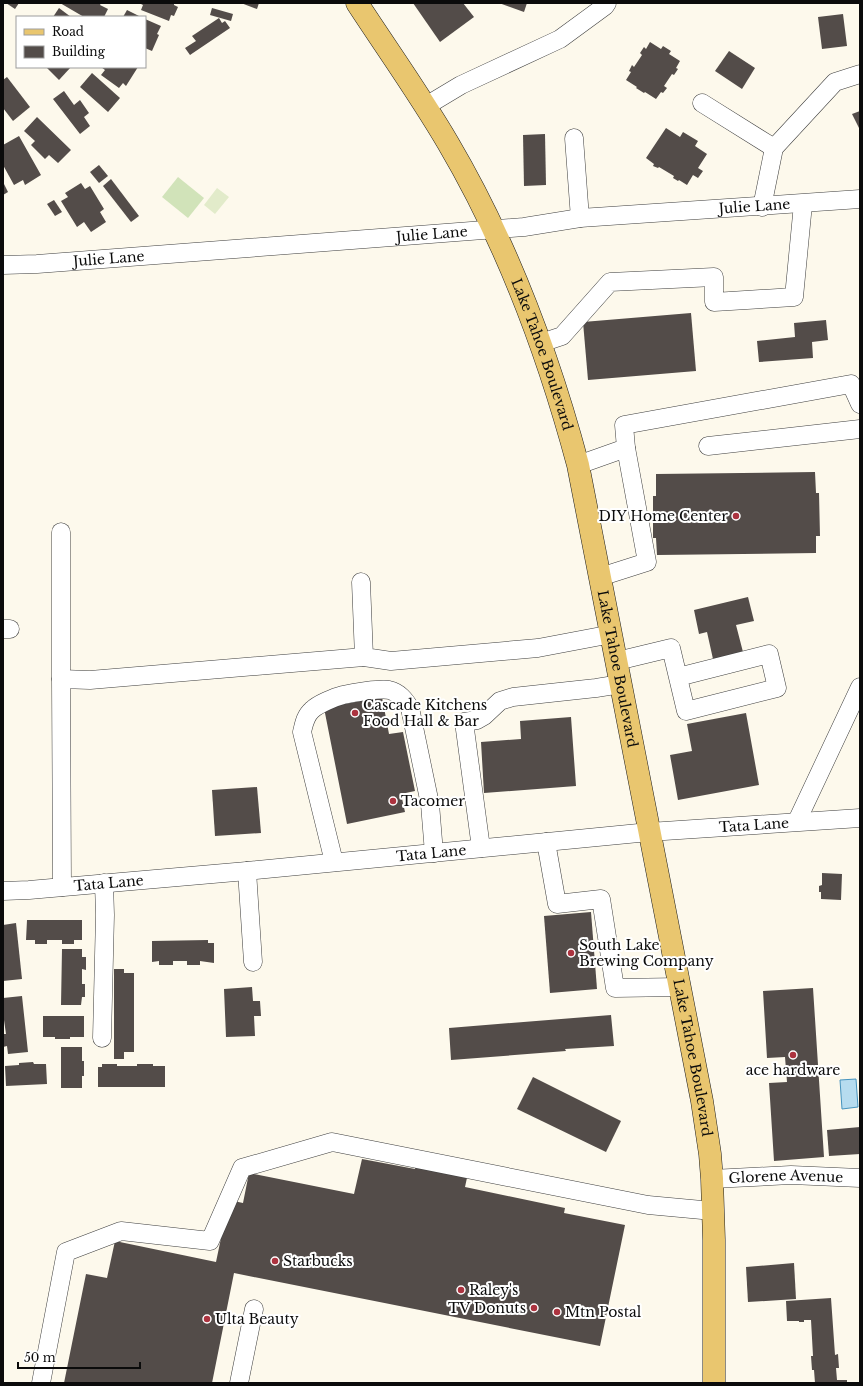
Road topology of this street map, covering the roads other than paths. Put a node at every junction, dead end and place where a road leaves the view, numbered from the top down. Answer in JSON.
{"nodes":[{"id":1,"x":356,"y":3,"type":"edge"},
{"id":2,"x":607,"y":3,"type":"edge"},
{"id":3,"x":860,"y":74,"type":"edge"},
{"id":4,"x":702,"y":103,"type":"dead end"},
{"id":5,"x":426,"y":106,"type":"junction"},
{"id":6,"x":574,"y":138,"type":"dead end"},
{"id":7,"x":774,"y":148,"type":"junction"},
{"id":8,"x":860,"y":199,"type":"edge"},
{"id":9,"x":803,"y":204,"type":"junction"},
{"id":10,"x":762,"y":207,"type":"junction"},
{"id":11,"x":580,"y":218,"type":"junction"},
{"id":12,"x":494,"y":229,"type":"junction"},
{"id":13,"x":3,"y":265,"type":"edge"},
{"id":14,"x":541,"y":344,"type":"junction"},
{"id":15,"x":860,"y":404,"type":"edge"},
{"id":16,"x":860,"y":429,"type":"edge"},
{"id":17,"x":708,"y":446,"type":"dead end"},
{"id":18,"x":626,"y":448,"type":"junction"},
{"id":19,"x":578,"y":465,"type":"junction"},
{"id":20,"x":61,"y":532,"type":"dead end"},
{"id":21,"x":600,"y":577,"type":"junction"},
{"id":22,"x":361,"y":582,"type":"dead end"},
{"id":23,"x":612,"y":634,"type":"junction"},
{"id":24,"x":364,"y":657,"type":"junction"},
{"id":25,"x":617,"y":661,"type":"junction"},
{"id":26,"x":678,"y":677,"type":"junction"},
{"id":27,"x":61,"y":679,"type":"junction"},
{"id":28,"x":621,"y":684,"type":"junction"},
{"id":29,"x":860,"y":687,"type":"edge"},
{"id":30,"x":860,"y":818,"type":"edge"},
{"id":31,"x":797,"y":821,"type":"junction"},
{"id":32,"x":649,"y":832,"type":"junction"},
{"id":33,"x":546,"y":842,"type":"junction"},
{"id":34,"x":482,"y":848,"type":"junction"},
{"id":35,"x":434,"y":853,"type":"junction"},
{"id":36,"x":334,"y":862,"type":"junction"},
{"id":37,"x":247,"y":871,"type":"junction"},
{"id":38,"x":104,"y":884,"type":"junction"},
{"id":39,"x":62,"y":887,"type":"junction"},
{"id":40,"x":3,"y":891,"type":"edge"},
{"id":41,"x":253,"y":962,"type":"dead end"},
{"id":42,"x":679,"y":987,"type":"junction"},
{"id":43,"x":102,"y":1038,"type":"dead end"},
{"id":44,"x":860,"y":1178,"type":"edge"},
{"id":45,"x":712,"y":1179,"type":"junction"},
{"id":46,"x":713,"y":1211,"type":"junction"},
{"id":47,"x":254,"y":1309,"type":"dead end"},
{"id":48,"x":41,"y":1383,"type":"edge"},
{"id":49,"x":239,"y":1383,"type":"edge"},
{"id":50,"x":714,"y":1383,"type":"edge"}],
"edges":[{"from":1,"to":5,"type":"main road","name":"Lake Tahoe Boulevard"},
{"from":2,"to":5,"type":"street"},
{"from":3,"to":7,"type":"street"},
{"from":4,"to":7,"type":"street"},
{"from":5,"to":12,"type":"main road","name":"Lake Tahoe Boulevard"},
{"from":6,"to":11,"type":"street"},
{"from":7,"to":10,"type":"street"},
{"from":8,"to":9,"type":"street","name":"Julie Lane"},
{"from":9,"to":10,"type":"street","name":"Julie Lane"},
{"from":9,"to":14,"type":"street"},
{"from":10,"to":11,"type":"street","name":"Julie Lane"},
{"from":11,"to":12,"type":"street","name":"Julie Lane"},
{"from":12,"to":13,"type":"street","name":"Julie Lane"},
{"from":12,"to":14,"type":"main road","name":"Lake Tahoe Boulevard"},
{"from":14,"to":19,"type":"main road","name":"Lake Tahoe Boulevard"},
{"from":15,"to":18,"type":"street"},
{"from":16,"to":17,"type":"street"},
{"from":18,"to":19,"type":"street"},
{"from":18,"to":21,"type":"street"},
{"from":19,"to":21,"type":"main road","name":"Lake Tahoe Boulevard"},
{"from":20,"to":27,"type":"street"},
{"from":21,"to":23,"type":"main road","name":"Lake Tahoe Boulevard"},
{"from":22,"to":24,"type":"street"},
{"from":23,"to":24,"type":"street"},
{"from":23,"to":25,"type":"main road","name":"Lake Tahoe Boulevard"},
{"from":24,"to":27,"type":"street"},
{"from":25,"to":26,"type":"street"},
{"from":25,"to":28,"type":"main road","name":"Lake Tahoe Boulevard"},
{"from":26,"to":26,"type":"street"},
{"from":27,"to":39,"type":"street"},
{"from":28,"to":32,"type":"main road","name":"Lake Tahoe Boulevard"},
{"from":28,"to":34,"type":"street"},
{"from":29,"to":31,"type":"street"},
{"from":30,"to":31,"type":"street","name":"Tata Lane"},
{"from":31,"to":32,"type":"street","name":"Tata Lane"},
{"from":32,"to":33,"type":"street","name":"Tata Lane"},
{"from":32,"to":42,"type":"main road","name":"Lake Tahoe Boulevard"},
{"from":33,"to":34,"type":"street","name":"Tata Lane"},
{"from":33,"to":42,"type":"street"},
{"from":34,"to":35,"type":"street","name":"Tata Lane"},
{"from":35,"to":36,"type":"street","name":"Tata Lane"},
{"from":35,"to":36,"type":"street"},
{"from":36,"to":37,"type":"street","name":"Tata Lane"},
{"from":37,"to":38,"type":"street","name":"Tata Lane"},
{"from":37,"to":41,"type":"street"},
{"from":38,"to":39,"type":"street","name":"Tata Lane"},
{"from":38,"to":43,"type":"street"},
{"from":39,"to":40,"type":"street","name":"Tata Lane"},
{"from":42,"to":45,"type":"main road","name":"Lake Tahoe Boulevard"},
{"from":44,"to":45,"type":"street","name":"Glorene Avenue"},
{"from":45,"to":46,"type":"main road","name":"Lake Tahoe Boulevard"},
{"from":46,"to":48,"type":"street"},
{"from":46,"to":50,"type":"main road","name":"Lake Tahoe Boulevard"},
{"from":47,"to":49,"type":"street"}]}
